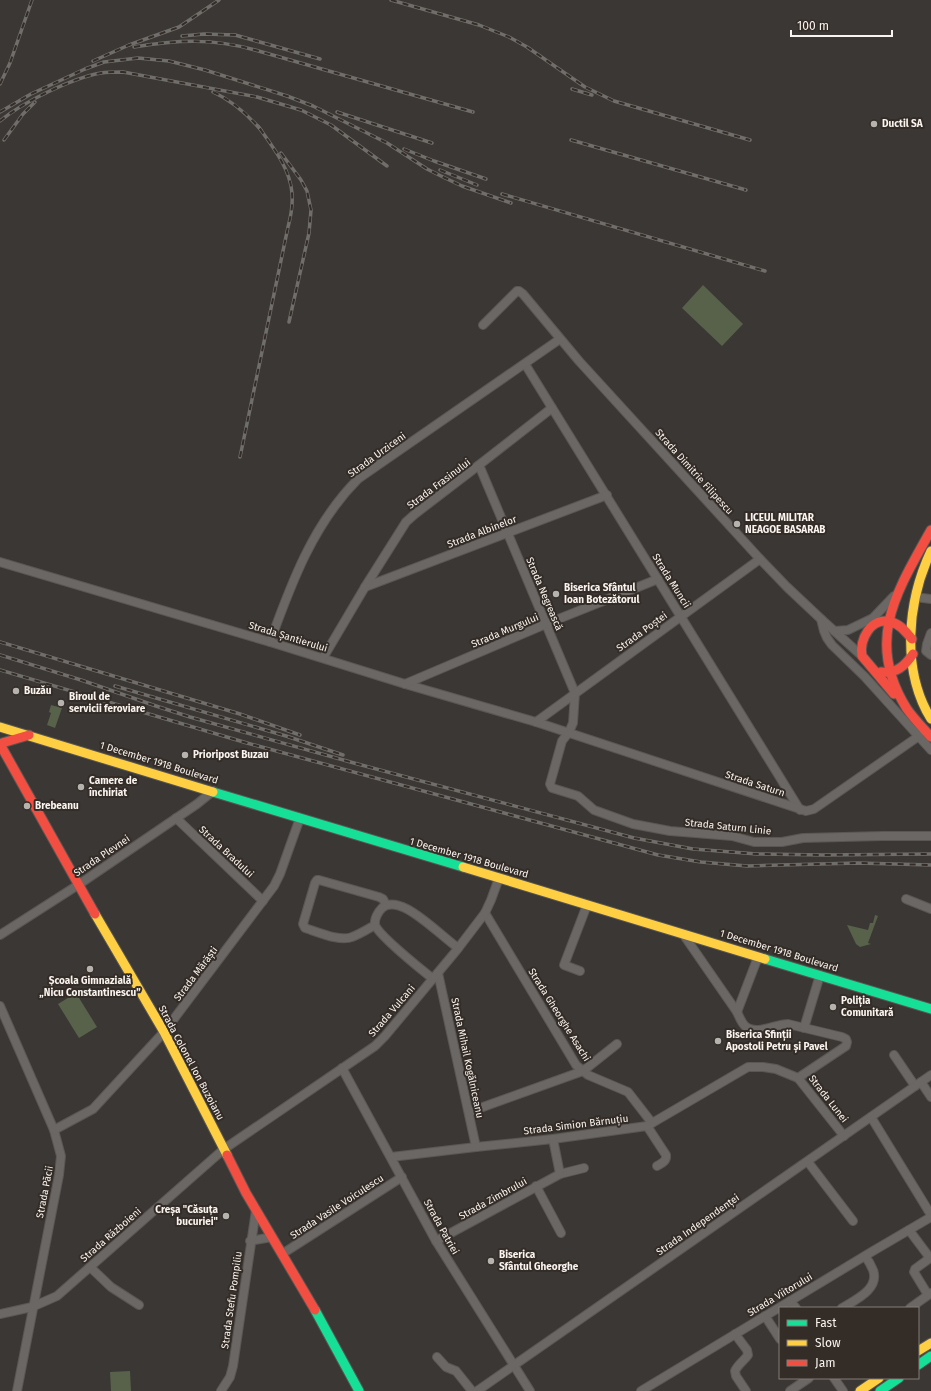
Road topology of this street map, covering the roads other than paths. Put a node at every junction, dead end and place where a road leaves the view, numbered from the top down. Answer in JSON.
{"nodes":[{"id":1,"x":483,"y":325,"type":"dead end"},
{"id":2,"x":560,"y":339,"type":"junction"},
{"id":3,"x":525,"y":364,"type":"junction"},
{"id":4,"x":552,"y":408,"type":"junction"},
{"id":5,"x":480,"y":465,"type":"junction"},
{"id":6,"x":606,"y":495,"type":"junction"},
{"id":7,"x":931,"y":530,"type":"edge"},
{"id":8,"x":507,"y":533,"type":"junction"},
{"id":9,"x":931,"y":551,"type":"edge"},
{"id":10,"x":760,"y":559,"type":"junction"},
{"id":11,"x":0,"y":562,"type":"edge"},
{"id":12,"x":658,"y":579,"type":"junction"},
{"id":13,"x":365,"y":587,"type":"junction"},
{"id":14,"x":898,"y":591,"type":"junction"},
{"id":15,"x":914,"y":597,"type":"junction"},
{"id":16,"x":931,"y":599,"type":"edge"},
{"id":17,"x":682,"y":616,"type":"junction"},
{"id":18,"x":821,"y":619,"type":"junction"},
{"id":19,"x":888,"y":621,"type":"junction"},
{"id":20,"x":546,"y":624,"type":"junction"},
{"id":21,"x":876,"y":624,"type":"junction"},
{"id":22,"x":856,"y":626,"type":"junction"},
{"id":23,"x":835,"y":631,"type":"junction"},
{"id":24,"x":931,"y":633,"type":"edge"},
{"id":25,"x":912,"y":640,"type":"junction"},
{"id":26,"x":270,"y":642,"type":"junction"},
{"id":27,"x":913,"y":654,"type":"junction"},
{"id":28,"x":931,"y":654,"type":"edge"},
{"id":29,"x":862,"y":656,"type":"junction"},
{"id":30,"x":323,"y":658,"type":"junction"},
{"id":31,"x":873,"y":669,"type":"junction"},
{"id":32,"x":889,"y":673,"type":"junction"},
{"id":33,"x":405,"y":684,"type":"junction"},
{"id":34,"x":575,"y":693,"type":"junction"},
{"id":35,"x":908,"y":710,"type":"junction"},
{"id":36,"x":931,"y":719,"type":"edge"},
{"id":37,"x":536,"y":722,"type":"junction"},
{"id":38,"x":0,"y":727,"type":"edge"},
{"id":39,"x":0,"y":732,"type":"edge"},
{"id":40,"x":569,"y":732,"type":"junction"},
{"id":41,"x":30,"y":735,"type":"junction"},
{"id":42,"x":919,"y":736,"type":"junction"},
{"id":43,"x":931,"y":737,"type":"edge"},
{"id":44,"x":1,"y":746,"type":"edge"},
{"id":45,"x":931,"y":750,"type":"edge"},
{"id":46,"x":213,"y":791,"type":"junction"},
{"id":47,"x":578,"y":796,"type":"joint"},
{"id":48,"x":800,"y":810,"type":"junction"},
{"id":49,"x":176,"y":818,"type":"junction"},
{"id":50,"x":300,"y":818,"type":"junction"},
{"id":51,"x":931,"y":836,"type":"edge"},
{"id":52,"x":499,"y":878,"type":"junction"},
{"id":53,"x":78,"y":885,"type":"junction"},
{"id":54,"x":906,"y":899,"type":"dead end"},
{"id":55,"x":263,"y":901,"type":"junction"},
{"id":56,"x":386,"y":905,"type":"junction"},
{"id":57,"x":588,"y":905,"type":"junction"},
{"id":58,"x":931,"y":909,"type":"edge"},
{"id":59,"x":485,"y":913,"type":"junction"},
{"id":60,"x":375,"y":925,"type":"junction"},
{"id":61,"x":683,"y":934,"type":"junction"},
{"id":62,"x":0,"y":935,"type":"edge"},
{"id":63,"x":458,"y":948,"type":"junction"},
{"id":64,"x":758,"y":957,"type":"junction"},
{"id":65,"x":580,"y":971,"type":"dead end"},
{"id":66,"x":820,"y":975,"type":"junction"},
{"id":67,"x":435,"y":976,"type":"junction"},
{"id":68,"x":0,"y":1006,"type":"edge"},
{"id":69,"x":931,"y":1010,"type":"edge"},
{"id":70,"x":737,"y":1012,"type":"junction"},
{"id":71,"x":804,"y":1028,"type":"junction"},
{"id":72,"x":164,"y":1032,"type":"junction"},
{"id":73,"x":617,"y":1044,"type":"dead end"},
{"id":74,"x":894,"y":1055,"type":"dead end"},
{"id":75,"x":748,"y":1067,"type":"joint"},
{"id":76,"x":342,"y":1068,"type":"junction"},
{"id":77,"x":583,"y":1072,"type":"junction"},
{"id":78,"x":931,"y":1075,"type":"edge"},
{"id":79,"x":798,"y":1078,"type":"junction"},
{"id":80,"x":918,"y":1084,"type":"junction"},
{"id":81,"x":931,"y":1097,"type":"edge"},
{"id":82,"x":469,"y":1112,"type":"junction"},
{"id":83,"x":871,"y":1117,"type":"junction"},
{"id":84,"x":649,"y":1124,"type":"junction"},
{"id":85,"x":54,"y":1130,"type":"junction"},
{"id":86,"x":844,"y":1136,"type":"junction"},
{"id":87,"x":553,"y":1139,"type":"junction"},
{"id":88,"x":476,"y":1147,"type":"junction"},
{"id":89,"x":224,"y":1149,"type":"junction"},
{"id":90,"x":391,"y":1157,"type":"junction"},
{"id":91,"x":808,"y":1162,"type":"junction"},
{"id":92,"x":657,"y":1166,"type":"dead end"},
{"id":93,"x":584,"y":1168,"type":"dead end"},
{"id":94,"x":560,"y":1174,"type":"junction"},
{"id":95,"x":402,"y":1177,"type":"junction"},
{"id":96,"x":536,"y":1186,"type":"junction"},
{"id":97,"x":256,"y":1210,"type":"junction"},
{"id":98,"x":931,"y":1216,"type":"edge"},
{"id":99,"x":853,"y":1221,"type":"dead end"},
{"id":100,"x":909,"y":1230,"type":"junction"},
{"id":101,"x":561,"y":1232,"type":"dead end"},
{"id":102,"x":272,"y":1237,"type":"junction"},
{"id":103,"x":250,"y":1241,"type":"junction"},
{"id":104,"x":436,"y":1242,"type":"junction"},
{"id":105,"x":282,"y":1254,"type":"junction"},
{"id":106,"x":865,"y":1256,"type":"junction"},
{"id":107,"x":930,"y":1257,"type":"edge"},
{"id":108,"x":90,"y":1267,"type":"junction"},
{"id":109,"x":930,"y":1294,"type":"edge"},
{"id":110,"x":790,"y":1301,"type":"junction"},
{"id":111,"x":139,"y":1305,"type":"dead end"},
{"id":112,"x":32,"y":1307,"type":"junction"},
{"id":113,"x":779,"y":1307,"type":"edge"},
{"id":114,"x":780,"y":1307,"type":"edge"},
{"id":115,"x":795,"y":1307,"type":"edge"},
{"id":116,"x":846,"y":1307,"type":"edge"},
{"id":117,"x":911,"y":1307,"type":"edge"},
{"id":118,"x":0,"y":1314,"type":"edge"},
{"id":119,"x":764,"y":1316,"type":"junction"},
{"id":120,"x":735,"y":1334,"type":"junction"},
{"id":121,"x":779,"y":1338,"type":"edge"},
{"id":122,"x":931,"y":1343,"type":"edge"},
{"id":123,"x":919,"y":1351,"type":"edge"},
{"id":124,"x":931,"y":1356,"type":"edge"},
{"id":125,"x":437,"y":1357,"type":"dead end"},
{"id":126,"x":919,"y":1364,"type":"edge"},
{"id":127,"x":514,"y":1365,"type":"junction"},
{"id":128,"x":807,"y":1379,"type":"edge"},
{"id":129,"x":835,"y":1379,"type":"edge"},
{"id":130,"x":878,"y":1379,"type":"edge"},
{"id":131,"x":898,"y":1379,"type":"edge"},
{"id":132,"x":654,"y":1388,"type":"edge"},
{"id":133,"x":17,"y":1391,"type":"edge"},
{"id":134,"x":222,"y":1391,"type":"edge"},
{"id":135,"x":359,"y":1391,"type":"edge"},
{"id":136,"x":472,"y":1391,"type":"edge"},
{"id":137,"x":477,"y":1391,"type":"edge"},
{"id":138,"x":530,"y":1391,"type":"edge"},
{"id":139,"x":641,"y":1391,"type":"edge"},
{"id":140,"x":746,"y":1391,"type":"edge"},
{"id":141,"x":790,"y":1391,"type":"edge"},
{"id":142,"x":843,"y":1391,"type":"edge"},
{"id":143,"x":860,"y":1391,"type":"edge"},
{"id":144,"x":880,"y":1391,"type":"edge"}],
"edges":[{"from":1,"to":2,"type":"street","name":"Strada Dimitrie Filipescu"},
{"from":2,"to":3,"type":"street","name":"Strada Urziceni"},
{"from":2,"to":10,"type":"street","name":"Strada Dimitrie Filipescu"},
{"from":3,"to":4,"type":"street","name":"Strada Muncii"},
{"from":3,"to":26,"type":"street","name":"Strada Urziceni"},
{"from":4,"to":5,"type":"street","name":"Strada Frasinului"},
{"from":4,"to":6,"type":"street","name":"Strada Muncii"},
{"from":5,"to":8,"type":"street","name":"Strada Negrească"},
{"from":5,"to":13,"type":"street","name":"Strada Frasinului"},
{"from":6,"to":8,"type":"street","name":"Strada Albinelor"},
{"from":6,"to":12,"type":"street","name":"Strada Muncii"},
{"from":7,"to":14,"type":"main road"},
{"from":8,"to":13,"type":"street","name":"Strada Albinelor"},
{"from":8,"to":20,"type":"street","name":"Strada Negrească"},
{"from":9,"to":15,"type":"main road"},
{"from":10,"to":17,"type":"street","name":"Strada Poștei"},
{"from":10,"to":18,"type":"street","name":"Strada Dimitrie Filipescu"},
{"from":11,"to":26,"type":"street","name":"Strada Șantierului"},
{"from":12,"to":17,"type":"street","name":"Strada Muncii"},
{"from":12,"to":20,"type":"street","name":"Strada Murgului"},
{"from":13,"to":30,"type":"street","name":"Strada Frasinului"},
{"from":14,"to":19,"type":"main road"},
{"from":14,"to":22,"type":"street"},
{"from":15,"to":16,"type":"street"},
{"from":15,"to":25,"type":"main road"},
{"from":17,"to":34,"type":"street","name":"Strada Poștei"},
{"from":17,"to":48,"type":"street","name":"Strada Muncii"},
{"from":18,"to":23,"type":"street"},
{"from":18,"to":42,"type":"street","name":"Strada Dimitrie Filipescu"},
{"from":19,"to":21,"type":"main road"},
{"from":19,"to":25,"type":"main road"},
{"from":19,"to":32,"type":"main road"},
{"from":20,"to":33,"type":"street","name":"Strada Murgului"},
{"from":20,"to":34,"type":"street","name":"Strada Negrească"},
{"from":21,"to":22,"type":"street"},
{"from":21,"to":29,"type":"main road"},
{"from":22,"to":23,"type":"street"},
{"from":23,"to":29,"type":"street"},
{"from":24,"to":28,"type":"street"},
{"from":25,"to":27,"type":"main road"},
{"from":26,"to":30,"type":"street","name":"Strada Șantierului"},
{"from":27,"to":32,"type":"main road"},
{"from":27,"to":36,"type":"main road"},
{"from":29,"to":31,"type":"main road"},
{"from":30,"to":33,"type":"street","name":"Strada Șantierului"},
{"from":31,"to":32,"type":"main road"},
{"from":31,"to":35,"type":"main road"},
{"from":32,"to":35,"type":"main road"},
{"from":33,"to":37,"type":"street","name":"Strada Șantierului"},
{"from":34,"to":37,"type":"street","name":"Strada Poștei"},
{"from":34,"to":40,"type":"street","name":"Strada Negrească"},
{"from":35,"to":43,"type":"main road"},
{"from":37,"to":40,"type":"street","name":"Strada Șantierului"},
{"from":38,"to":41,"type":"main road","name":"1 December 1918 Boulevard"},
{"from":39,"to":44,"type":"main road","name":"Strada Colonel Ion Buzoianu"},
{"from":40,"to":47,"type":"street","name":"Strada Negrească"},
{"from":40,"to":48,"type":"street","name":"Strada Saturn"},
{"from":41,"to":44,"type":"main road"},
{"from":41,"to":46,"type":"main road","name":"1 December 1918 Boulevard"},
{"from":42,"to":45,"type":"street","name":"Strada Dimitrie Filipescu"},
{"from":42,"to":48,"type":"street"},
{"from":44,"to":53,"type":"main road","name":"Strada Colonel Ion Buzoianu"},
{"from":46,"to":49,"type":"street","name":"Strada Plevnei"},
{"from":46,"to":50,"type":"main road","name":"1 December 1918 Boulevard"},
{"from":47,"to":51,"type":"street","name":"Strada Saturn Linie"},
{"from":49,"to":53,"type":"street","name":"Strada Plevnei"},
{"from":49,"to":55,"type":"street","name":"Strada Bradului"},
{"from":50,"to":52,"type":"main road","name":"1 December 1918 Boulevard"},
{"from":50,"to":55,"type":"street","name":"Strada Mărăști"},
{"from":52,"to":57,"type":"main road","name":"1 December 1918 Boulevard"},
{"from":52,"to":59,"type":"street","name":"Strada Vulcani"},
{"from":53,"to":62,"type":"street","name":"Strada Plevnei"},
{"from":53,"to":72,"type":"main road","name":"Strada Colonel Ion Buzoianu"},
{"from":54,"to":58,"type":"street"},
{"from":55,"to":72,"type":"street","name":"Strada Mărăști"},
{"from":56,"to":60,"type":"street"},
{"from":56,"to":60,"type":"street"},
{"from":56,"to":63,"type":"street"},
{"from":57,"to":61,"type":"main road","name":"1 December 1918 Boulevard"},
{"from":57,"to":65,"type":"street"},
{"from":59,"to":63,"type":"street","name":"Strada Vulcani"},
{"from":59,"to":77,"type":"street","name":"Strada Gheorghe Asachi"},
{"from":60,"to":67,"type":"street"},
{"from":61,"to":64,"type":"main road","name":"1 December 1918 Boulevard"},
{"from":61,"to":70,"type":"street"},
{"from":63,"to":67,"type":"street","name":"Strada Vulcani"},
{"from":64,"to":66,"type":"main road","name":"1 December 1918 Boulevard"},
{"from":64,"to":70,"type":"street"},
{"from":66,"to":69,"type":"main road","name":"1 December 1918 Boulevard"},
{"from":66,"to":71,"type":"street"},
{"from":67,"to":76,"type":"street","name":"Strada Vulcani"},
{"from":67,"to":82,"type":"street","name":"Strada Mihail Kogălniceanu"},
{"from":68,"to":85,"type":"street","name":"Strada Păcii"},
{"from":70,"to":71,"type":"street"},
{"from":71,"to":79,"type":"street"},
{"from":72,"to":85,"type":"street","name":"Strada Mărăști"},
{"from":72,"to":89,"type":"main road","name":"Strada Colonel Ion Buzoianu"},
{"from":73,"to":77,"type":"street"},
{"from":74,"to":80,"type":"street"},
{"from":75,"to":79,"type":"street","name":"Strada Lunei"},
{"from":75,"to":84,"type":"street","name":"Strada Simion Bărnuțiu"},
{"from":76,"to":89,"type":"street","name":"Strada Vulcani"},
{"from":76,"to":90,"type":"street","name":"Strada Patriei"},
{"from":77,"to":82,"type":"street"},
{"from":77,"to":84,"type":"street","name":"Strada Gheorghe Asachi"},
{"from":78,"to":80,"type":"street","name":"Strada Independenței"},
{"from":79,"to":86,"type":"street","name":"Strada Lunei"},
{"from":80,"to":81,"type":"street"},
{"from":80,"to":83,"type":"street","name":"Strada Independenței"},
{"from":82,"to":88,"type":"street","name":"Strada Mihail Kogălniceanu"},
{"from":83,"to":86,"type":"street","name":"Strada Independenței"},
{"from":83,"to":98,"type":"street"},
{"from":84,"to":87,"type":"street","name":"Strada Simion Bărnuțiu"},
{"from":84,"to":92,"type":"street","name":"Strada Gheorghe Asachi"},
{"from":85,"to":112,"type":"street","name":"Strada Păcii"},
{"from":86,"to":91,"type":"street","name":"Strada Independenței"},
{"from":87,"to":88,"type":"street","name":"Strada Simion Bărnuțiu"},
{"from":87,"to":94,"type":"street"},
{"from":88,"to":90,"type":"street","name":"Strada Simion Bărnuțiu"},
{"from":89,"to":97,"type":"main road","name":"Strada Colonel Ion Buzoianu"},
{"from":89,"to":108,"type":"street","name":"Strada Războieni"},
{"from":90,"to":95,"type":"street","name":"Strada Patriei"},
{"from":91,"to":99,"type":"street"},
{"from":91,"to":127,"type":"street","name":"Strada Independenței"},
{"from":93,"to":94,"type":"street","name":"Strada Zimbrului"},
{"from":94,"to":96,"type":"street","name":"Strada Zimbrului"},
{"from":95,"to":104,"type":"street","name":"Strada Patriei"},
{"from":95,"to":105,"type":"street","name":"Strada Vasile Voiculescu"},
{"from":96,"to":101,"type":"street"},
{"from":96,"to":104,"type":"street","name":"Strada Zimbrului"},
{"from":97,"to":102,"type":"main road","name":"Strada Colonel Ion Buzoianu"},
{"from":97,"to":103,"type":"street","name":"Strada Stefu Pompiliu"},
{"from":98,"to":100,"type":"street","name":"Strada Viitorului"},
{"from":100,"to":106,"type":"street","name":"Strada Viitorului"},
{"from":100,"to":107,"type":"street"},
{"from":102,"to":103,"type":"street"},
{"from":102,"to":105,"type":"main road","name":"Strada Colonel Ion Buzoianu"},
{"from":103,"to":134,"type":"street","name":"Strada Stefu Pompiliu"},
{"from":104,"to":127,"type":"street","name":"Strada Patriei"},
{"from":105,"to":135,"type":"main road","name":"Strada Colonel Ion Buzoianu"},
{"from":106,"to":110,"type":"street","name":"Strada Viitorului"},
{"from":106,"to":116,"type":"street"},
{"from":107,"to":109,"type":"street"},
{"from":108,"to":111,"type":"street"},
{"from":108,"to":112,"type":"street","name":"Strada Războieni"},
{"from":109,"to":117,"type":"street"},
{"from":110,"to":114,"type":"street","name":"Strada Viitorului"},
{"from":110,"to":115,"type":"street"},
{"from":112,"to":118,"type":"street","name":"Strada Războieni"},
{"from":112,"to":133,"type":"street","name":"Strada Păcii"},
{"from":113,"to":119,"type":"street","name":"Strada Viitorului"},
{"from":119,"to":120,"type":"street","name":"Strada Viitorului"},
{"from":119,"to":121,"type":"street"},
{"from":120,"to":132,"type":"street","name":"Strada Viitorului"},
{"from":120,"to":140,"type":"street"},
{"from":122,"to":123,"type":"main road"},
{"from":124,"to":126,"type":"main road"},
{"from":125,"to":136,"type":"street"},
{"from":127,"to":137,"type":"street","name":"Strada Independenței"},
{"from":127,"to":138,"type":"street","name":"Strada Patriei"},
{"from":128,"to":141,"type":"street"},
{"from":129,"to":142,"type":"street"},
{"from":130,"to":143,"type":"main road"},
{"from":131,"to":144,"type":"main road"},
{"from":132,"to":139,"type":"street","name":"Strada Viitorului"}]}
